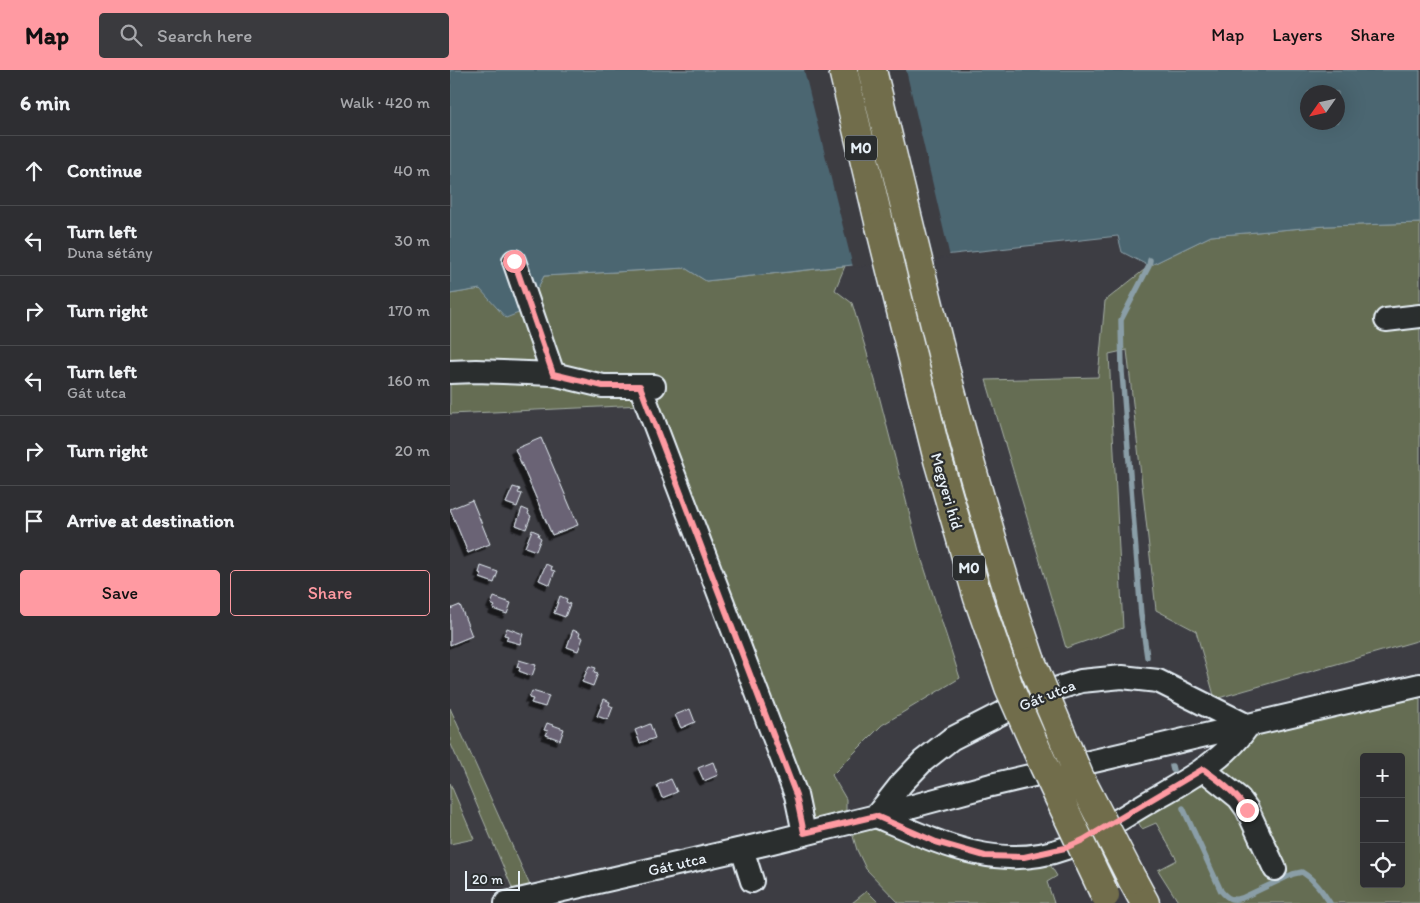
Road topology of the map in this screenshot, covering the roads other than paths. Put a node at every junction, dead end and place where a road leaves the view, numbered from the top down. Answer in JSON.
{"nodes":[{"id":1,"x":843,"y":70,"type":"edge"},
{"id":2,"x":872,"y":70,"type":"edge"},
{"id":3,"x":514,"y":261,"type":"dead end"},
{"id":4,"x":1420,"y":316,"type":"edge"},
{"id":5,"x":1386,"y":320,"type":"dead end"},
{"id":6,"x":450,"y":372,"type":"edge"},
{"id":7,"x":553,"y":374,"type":"junction"},
{"id":8,"x":1420,"y":685,"type":"edge"},
{"id":9,"x":1248,"y":726,"type":"junction"},
{"id":10,"x":1203,"y":769,"type":"junction"},
{"id":11,"x":876,"y":816,"type":"junction"},
{"id":12,"x":804,"y":833,"type":"junction"},
{"id":13,"x":742,"y":849,"type":"junction"},
{"id":14,"x":1275,"y":868,"type":"dead end"},
{"id":15,"x":752,"y":881,"type":"dead end"},
{"id":16,"x":1107,"y":899,"type":"edge"},
{"id":17,"x":506,"y":903,"type":"edge"},
{"id":18,"x":1145,"y":903,"type":"edge"}],
"edges":[{"from":1,"to":16,"type":"highway","name":"Megyeri híd","number":"M0","bridge":true},
{"from":2,"to":18,"type":"highway","name":"Megyeri híd","number":"M0","bridge":true},
{"from":3,"to":7,"type":"street"},
{"from":4,"to":5,"type":"street"},
{"from":6,"to":7,"type":"street"},
{"from":7,"to":12,"type":"street"},
{"from":8,"to":9,"type":"street"},
{"from":9,"to":10,"type":"street"},
{"from":9,"to":11,"type":"street"},
{"from":9,"to":11,"type":"street","name":"Gát utca"},
{"from":10,"to":11,"type":"street"},
{"from":10,"to":14,"type":"street"},
{"from":11,"to":12,"type":"street","name":"Gát utca"},
{"from":12,"to":13,"type":"street","name":"Gát utca"},
{"from":13,"to":15,"type":"street"},
{"from":13,"to":17,"type":"street","name":"Gát utca"}]}
